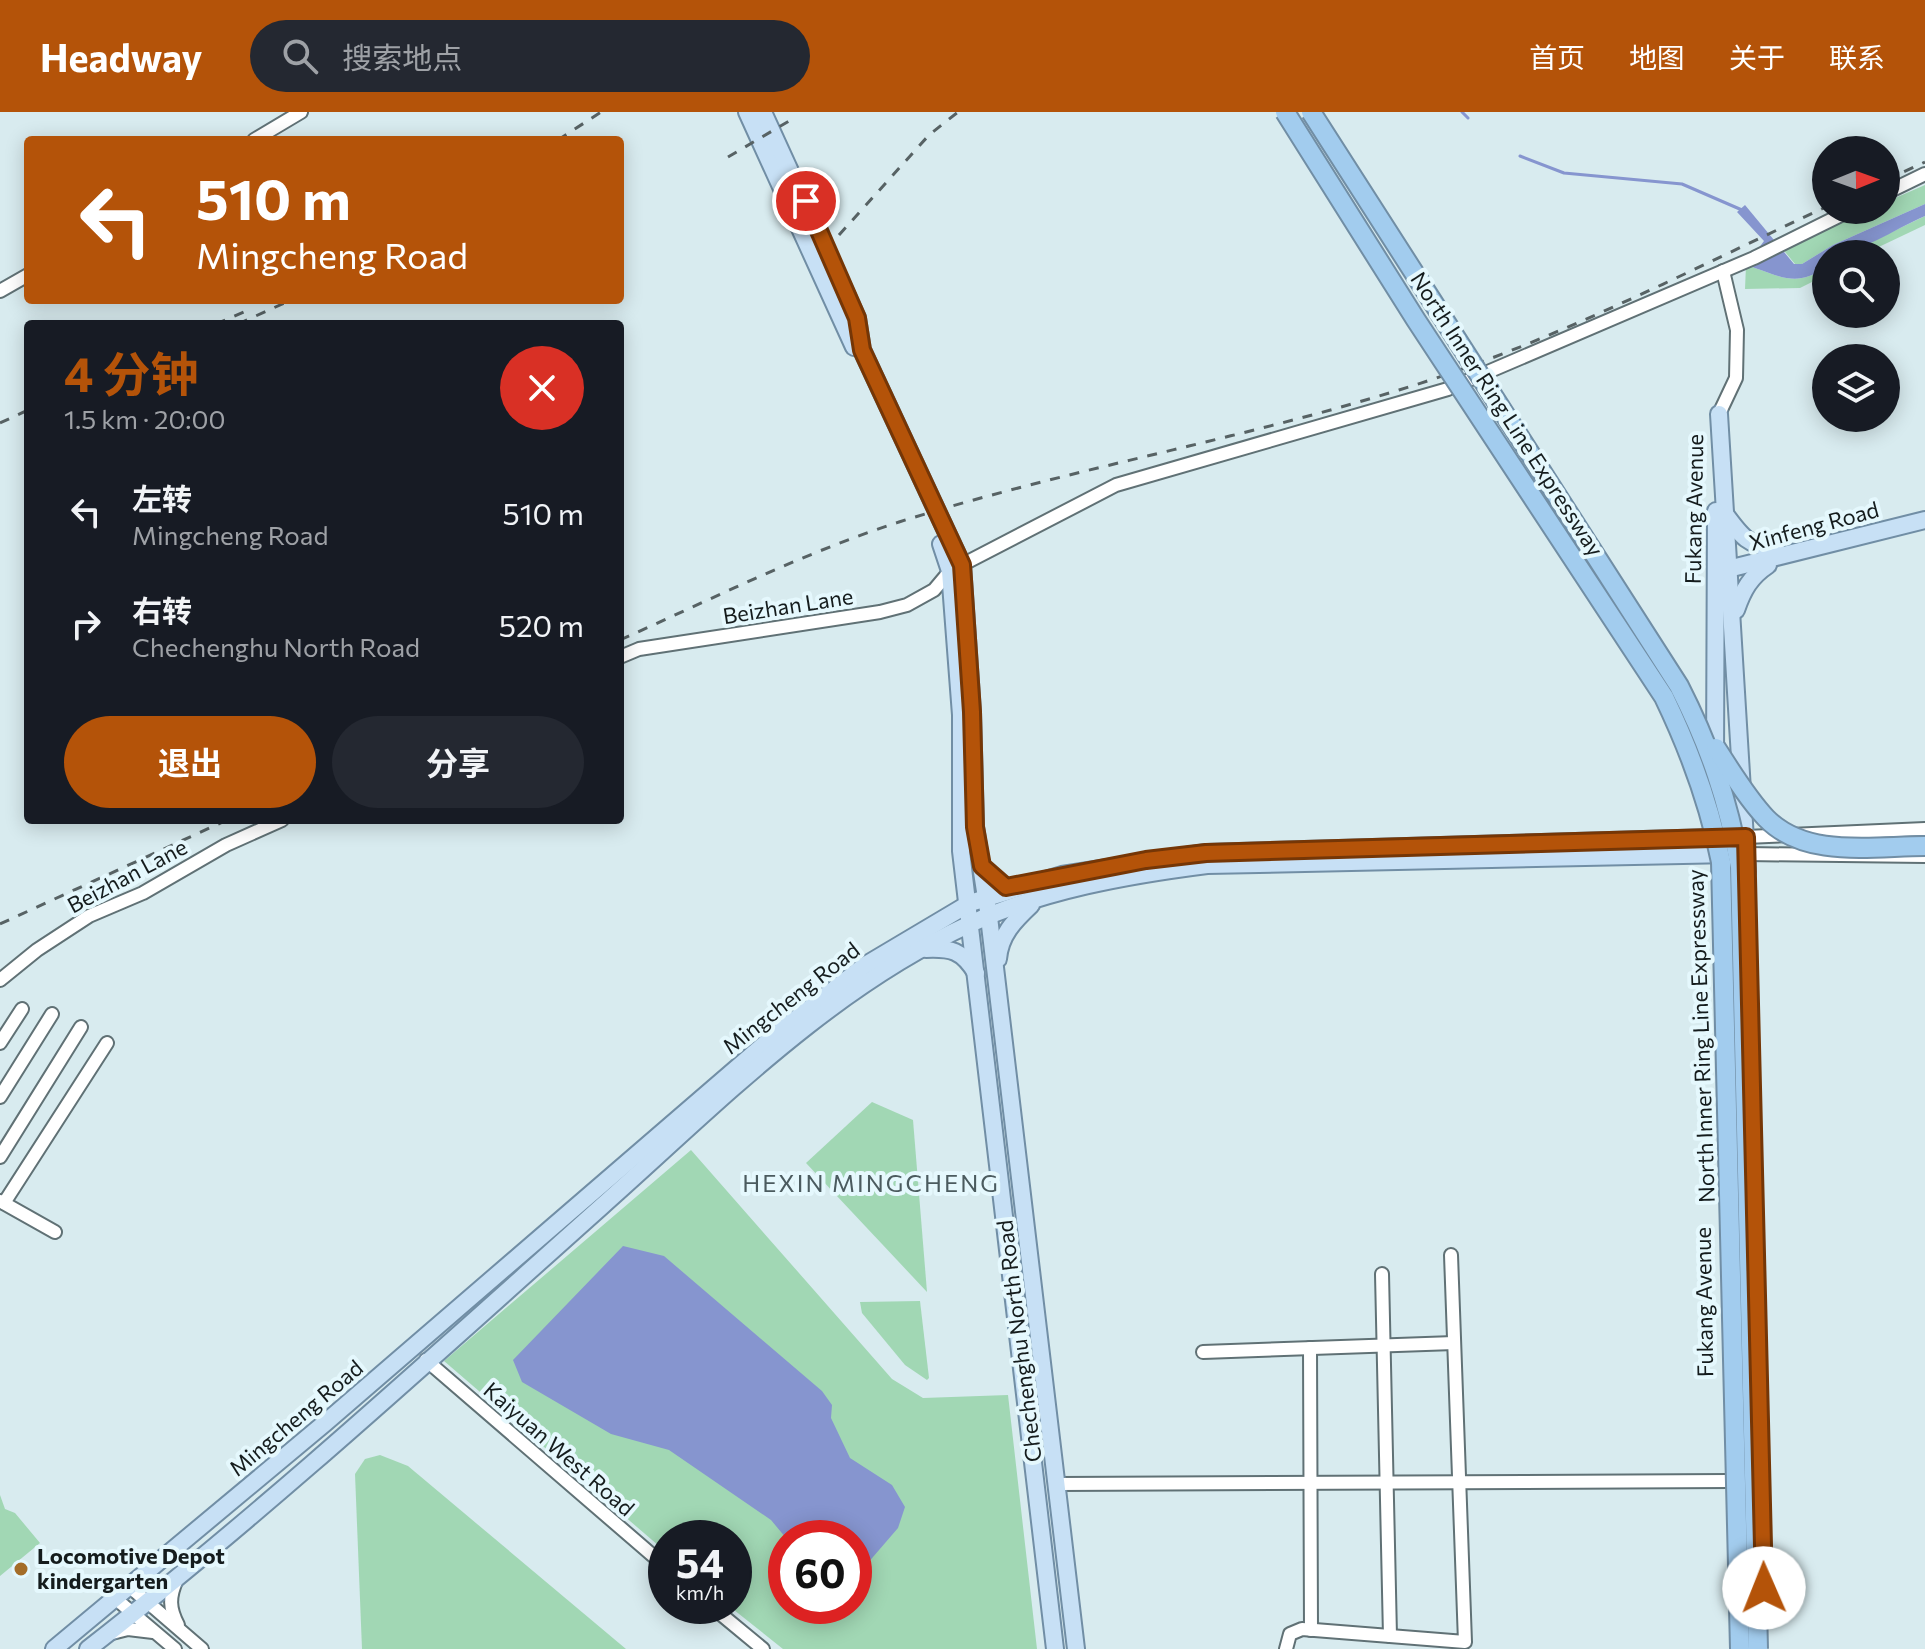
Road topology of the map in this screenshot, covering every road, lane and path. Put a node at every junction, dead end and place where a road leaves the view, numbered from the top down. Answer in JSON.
{"nodes":[{"id":1,"x":301,"y":112,"type":"edge"},
{"id":2,"x":747,"y":112,"type":"edge"},
{"id":3,"x":763,"y":112,"type":"edge"},
{"id":4,"x":1285,"y":112,"type":"edge"},
{"id":5,"x":1311,"y":112,"type":"edge"},
{"id":6,"x":261,"y":136,"type":"edge"},
{"id":7,"x":1925,"y":174,"type":"edge"},
{"id":8,"x":1900,"y":186,"type":"edge"},
{"id":9,"x":1822,"y":224,"type":"edge"},
{"id":10,"x":1723,"y":271,"type":"junction"},
{"id":11,"x":24,"y":277,"type":"edge"},
{"id":12,"x":0,"y":291,"type":"edge"},
{"id":13,"x":1719,"y":414,"type":"junction"},
{"id":14,"x":1925,"y":509,"type":"edge"},
{"id":15,"x":1725,"y":514,"type":"junction"},
{"id":16,"x":1925,"y":520,"type":"edge"},
{"id":17,"x":1778,"y":553,"type":"junction"},
{"id":18,"x":1722,"y":566,"type":"junction"},
{"id":19,"x":956,"y":568,"type":"junction"},
{"id":20,"x":1733,"y":619,"type":"junction"},
{"id":21,"x":624,"y":655,"type":"edge"},
{"id":22,"x":1693,"y":713,"type":"junction"},
{"id":23,"x":961,"y":715,"type":"junction"},
{"id":24,"x":273,"y":824,"type":"edge"},
{"id":25,"x":1925,"y":829,"type":"edge"},
{"id":26,"x":1746,"y":845,"type":"junction"},
{"id":27,"x":1715,"y":846,"type":"junction"},
{"id":28,"x":1925,"y":846,"type":"edge"},
{"id":29,"x":1925,"y":856,"type":"edge"},
{"id":30,"x":982,"y":866,"type":"junction"},
{"id":31,"x":1024,"y":886,"type":"junction"},
{"id":32,"x":987,"y":897,"type":"junction"},
{"id":33,"x":1034,"y":902,"type":"junction"},
{"id":34,"x":970,"y":903,"type":"junction"},
{"id":35,"x":945,"y":917,"type":"junction"},
{"id":36,"x":989,"y":917,"type":"junction"},
{"id":37,"x":972,"y":923,"type":"junction"},
{"id":38,"x":1717,"y":934,"type":"junction"},
{"id":39,"x":1748,"y":934,"type":"junction"},
{"id":40,"x":924,"y":949,"type":"junction"},
{"id":41,"x":996,"y":972,"type":"junction"},
{"id":42,"x":978,"y":977,"type":"junction"},
{"id":43,"x":0,"y":980,"type":"edge"},
{"id":44,"x":22,"y":1009,"type":"dead end"},
{"id":45,"x":52,"y":1014,"type":"dead end"},
{"id":46,"x":81,"y":1027,"type":"dead end"},
{"id":47,"x":0,"y":1043,"type":"edge"},
{"id":48,"x":107,"y":1043,"type":"dead end"},
{"id":49,"x":0,"y":1097,"type":"edge"},
{"id":50,"x":0,"y":1157,"type":"edge"},
{"id":51,"x":2,"y":1202,"type":"edge"},
{"id":52,"x":55,"y":1232,"type":"dead end"},
{"id":53,"x":1451,"y":1255,"type":"dead end"},
{"id":54,"x":1382,"y":1274,"type":"dead end"},
{"id":55,"x":1454,"y":1343,"type":"junction"},
{"id":56,"x":1384,"y":1345,"type":"junction"},
{"id":57,"x":1310,"y":1348,"type":"junction"},
{"id":58,"x":1203,"y":1352,"type":"dead end"},
{"id":59,"x":426,"y":1360,"type":"junction"},
{"id":60,"x":1730,"y":1481,"type":"junction"},
{"id":61,"x":1458,"y":1482,"type":"junction"},
{"id":62,"x":1309,"y":1483,"type":"junction"},
{"id":63,"x":1385,"y":1483,"type":"junction"},
{"id":64,"x":1058,"y":1484,"type":"junction"},
{"id":65,"x":1747,"y":1535,"type":"junction"},
{"id":66,"x":648,"y":1551,"type":"edge"},
{"id":67,"x":180,"y":1574,"type":"junction"},
{"id":68,"x":130,"y":1587,"type":"junction"},
{"id":69,"x":116,"y":1599,"type":"junction"},
{"id":70,"x":147,"y":1603,"type":"junction"},
{"id":71,"x":133,"y":1614,"type":"junction"},
{"id":72,"x":732,"y":1624,"type":"edge"},
{"id":73,"x":1311,"y":1630,"type":"junction"},
{"id":74,"x":155,"y":1632,"type":"junction"},
{"id":75,"x":181,"y":1632,"type":"junction"},
{"id":76,"x":105,"y":1635,"type":"junction"},
{"id":77,"x":1390,"y":1636,"type":"junction"},
{"id":78,"x":760,"y":1648,"type":"edge"},
{"id":79,"x":54,"y":1649,"type":"edge"},
{"id":80,"x":88,"y":1649,"type":"edge"},
{"id":81,"x":175,"y":1649,"type":"edge"},
{"id":82,"x":202,"y":1649,"type":"edge"},
{"id":83,"x":1055,"y":1649,"type":"edge"},
{"id":84,"x":1076,"y":1649,"type":"edge"},
{"id":85,"x":1286,"y":1649,"type":"edge"},
{"id":86,"x":1733,"y":1649,"type":"edge"},
{"id":87,"x":1740,"y":1649,"type":"edge"},
{"id":88,"x":1758,"y":1649,"type":"edge"},
{"id":89,"x":1767,"y":1649,"type":"edge"}],
"edges":[{"from":1,"to":6,"type":"street"},
{"from":2,"to":19,"type":"main road","name":"Chechenghu North Road"},
{"from":3,"to":19,"type":"main road","name":"Chechenghu North Road"},
{"from":4,"to":65,"type":"highway","name":"North Inner Ring Line Expressway","bridge":true},
{"from":5,"to":22,"type":"highway","name":"North Inner Ring Line Expressway","bridge":true},
{"from":7,"to":8,"type":"street"},
{"from":9,"to":10,"type":"street","name":"Beizhan Lane"},
{"from":10,"to":13,"type":"street"},
{"from":10,"to":19,"type":"street","name":"Beizhan Lane"},
{"from":11,"to":12,"type":"street"},
{"from":13,"to":15,"type":"main road","name":"Fukang Avenue"},
{"from":13,"to":18,"type":"main road","name":"Fukang Avenue"},
{"from":14,"to":17,"type":"main road","name":"Xinfeng Road"},
{"from":15,"to":17,"type":"main road"},
{"from":15,"to":18,"type":"main road","name":"Fukang Avenue"},
{"from":16,"to":17,"type":"main road","name":"Xinfeng Road"},
{"from":17,"to":18,"type":"main road","name":"Xinfeng Road"},
{"from":17,"to":20,"type":"main road"},
{"from":18,"to":20,"type":"main road","name":"Fukang Avenue"},
{"from":18,"to":27,"type":"main road","name":"Fukang Avenue"},
{"from":19,"to":21,"type":"street","name":"Beizhan Lane"},
{"from":19,"to":23,"type":"main road","name":"Chechenghu North Road"},
{"from":19,"to":30,"type":"main road","name":"Chechenghu North Road"},
{"from":20,"to":26,"type":"main road","name":"Fukang Avenue"},
{"from":22,"to":28,"type":"highway","bridge":true},
{"from":22,"to":65,"type":"highway","name":"North Inner Ring Line Expressway","bridge":true},
{"from":23,"to":34,"type":"main road","name":"Chechenghu North Road"},
{"from":23,"to":35,"type":"main road"},
{"from":24,"to":43,"type":"street","name":"Beizhan Lane"},
{"from":25,"to":26,"type":"street"},
{"from":26,"to":27,"type":"main road","name":"Mingcheng Road"},
{"from":26,"to":29,"type":"street"},
{"from":26,"to":39,"type":"main road","name":"Fukang Avenue"},
{"from":27,"to":31,"type":"main road","name":"Mingcheng Road"},
{"from":27,"to":33,"type":"main road","name":"Mingcheng Road"},
{"from":27,"to":38,"type":"main road","name":"Fukang Avenue"},
{"from":30,"to":31,"type":"main road"},
{"from":30,"to":32,"type":"main road","name":"Chechenghu North Road"},
{"from":31,"to":32,"type":"main road","name":"Mingcheng Road"},
{"from":32,"to":34,"type":"main road","name":"Mingcheng Road"},
{"from":32,"to":36,"type":"main road","name":"Chechenghu North Road"},
{"from":33,"to":36,"type":"main road","name":"Mingcheng Road"},
{"from":33,"to":41,"type":"main road"},
{"from":34,"to":35,"type":"main road","name":"Mingcheng Road"},
{"from":34,"to":37,"type":"main road","name":"Chechenghu North Road"},
{"from":35,"to":68,"type":"main road","name":"Mingcheng Road"},
{"from":36,"to":37,"type":"main road","name":"Mingcheng Road"},
{"from":36,"to":41,"type":"main road","name":"Chechenghu North Road"},
{"from":37,"to":40,"type":"main road","name":"Mingcheng Road"},
{"from":37,"to":42,"type":"main road","name":"Chechenghu North Road"},
{"from":38,"to":39,"type":"main road"},
{"from":38,"to":60,"type":"main road","name":"Fukang Avenue"},
{"from":39,"to":89,"type":"main road","name":"Fukang Avenue"},
{"from":40,"to":42,"type":"main road"},
{"from":40,"to":59,"type":"main road","name":"Mingcheng Road"},
{"from":41,"to":64,"type":"main road","name":"Chechenghu North Road"},
{"from":42,"to":83,"type":"main road","name":"Chechenghu North Road"},
{"from":44,"to":47,"type":"street"},
{"from":45,"to":49,"type":"street"},
{"from":46,"to":50,"type":"street"},
{"from":48,"to":51,"type":"street"},
{"from":51,"to":52,"type":"street"},
{"from":53,"to":55,"type":"street"},
{"from":54,"to":56,"type":"street"},
{"from":55,"to":56,"type":"street"},
{"from":55,"to":61,"type":"street"},
{"from":56,"to":57,"type":"street"},
{"from":56,"to":63,"type":"street"},
{"from":57,"to":58,"type":"street"},
{"from":57,"to":62,"type":"street"},
{"from":59,"to":66,"type":"street","name":"Kaiyuan West Road"},
{"from":59,"to":67,"type":"main road","name":"Mingcheng Road"},
{"from":60,"to":61,"type":"street"},
{"from":60,"to":86,"type":"main road","name":"Fukang Avenue"},
{"from":61,"to":63,"type":"street"},
{"from":61,"to":77,"type":"street"},
{"from":62,"to":63,"type":"street"},
{"from":62,"to":64,"type":"street"},
{"from":62,"to":73,"type":"street"},
{"from":63,"to":77,"type":"street"},
{"from":64,"to":84,"type":"main road","name":"Chechenghu North Road"},
{"from":65,"to":86,"type":"highway","bridge":true},
{"from":65,"to":87,"type":"highway","name":"North Inner Ring Line Expressway","bridge":true},
{"from":65,"to":88,"type":"highway","name":"North Inner Ring Line Expressway","bridge":true},
{"from":65,"to":89,"type":"highway","bridge":true},
{"from":67,"to":70,"type":"main road","name":"Mingcheng Road"},
{"from":67,"to":75,"type":"street"},
{"from":68,"to":69,"type":"main road","name":"Mingcheng Road"},
{"from":68,"to":70,"type":"street"},
{"from":69,"to":71,"type":"street"},
{"from":69,"to":79,"type":"main road","name":"Mingcheng Road"},
{"from":70,"to":71,"type":"main road","name":"Mingcheng Road"},
{"from":70,"to":75,"type":"street"},
{"from":71,"to":74,"type":"street"},
{"from":71,"to":76,"type":"main road","name":"Mingcheng Road"},
{"from":72,"to":78,"type":"street"},
{"from":73,"to":77,"type":"street"},
{"from":73,"to":85,"type":"street"},
{"from":74,"to":76,"type":"street"},
{"from":74,"to":81,"type":"street"},
{"from":75,"to":82,"type":"street"},
{"from":76,"to":80,"type":"main road","name":"Mingcheng Road"}]}
